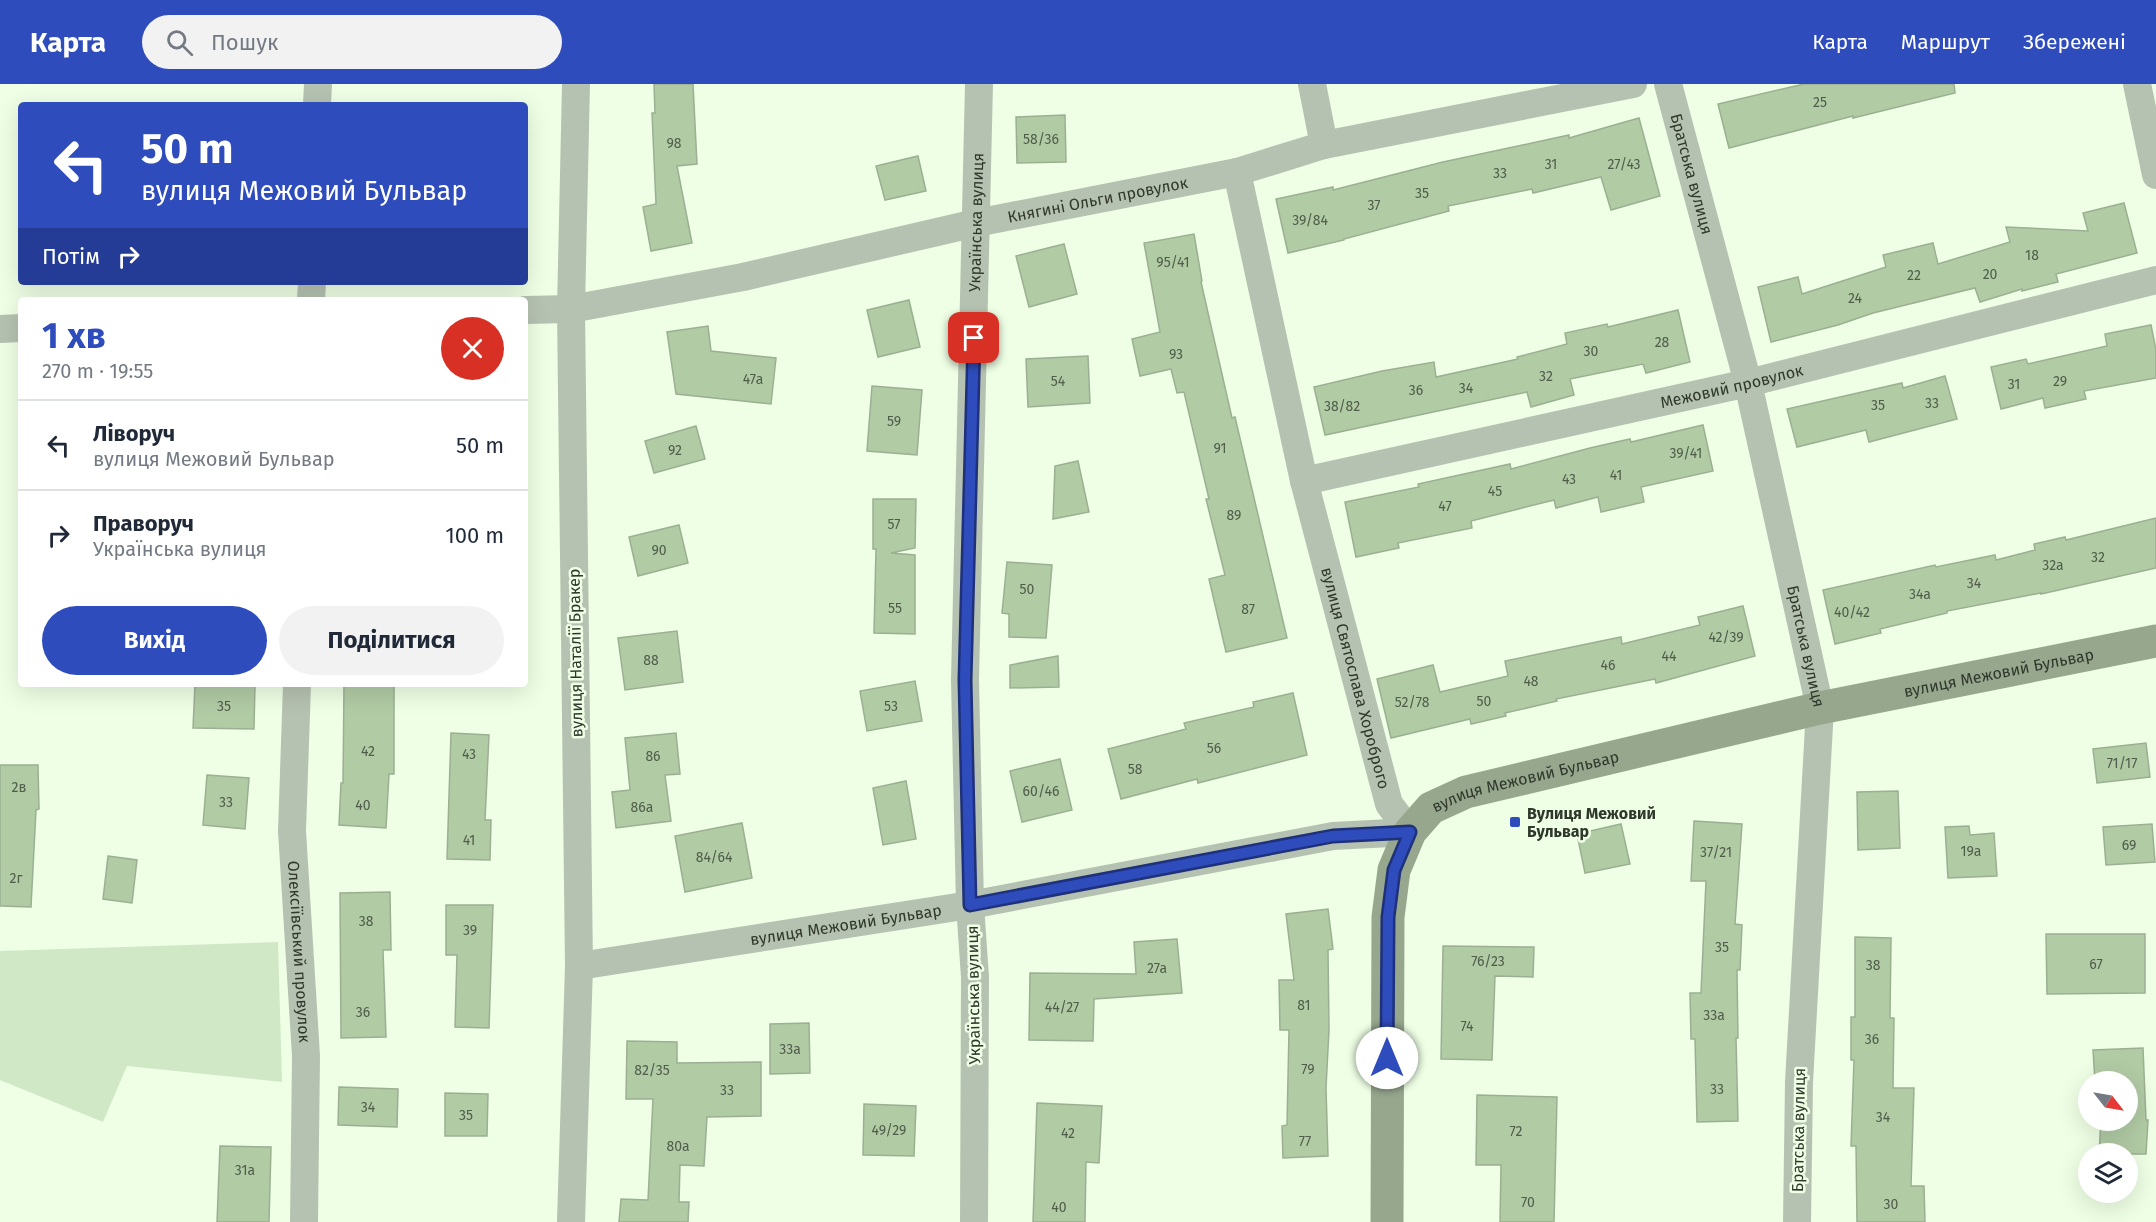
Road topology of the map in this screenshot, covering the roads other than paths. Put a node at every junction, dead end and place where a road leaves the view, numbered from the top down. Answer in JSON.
{"nodes":[{"id":1,"x":318,"y":84,"type":"edge"},
{"id":2,"x":576,"y":84,"type":"edge"},
{"id":3,"x":979,"y":84,"type":"edge"},
{"id":4,"x":1312,"y":84,"type":"edge"},
{"id":5,"x":1633,"y":84,"type":"edge"},
{"id":6,"x":1668,"y":84,"type":"edge"},
{"id":7,"x":2136,"y":84,"type":"edge"},
{"id":8,"x":317,"y":102,"type":"edge"},
{"id":9,"x":1324,"y":145,"type":"junction"},
{"id":10,"x":1237,"y":172,"type":"junction"},
{"id":11,"x":2156,"y":175,"type":"edge"},
{"id":12,"x":976,"y":223,"type":"junction"},
{"id":13,"x":2156,"y":280,"type":"edge"},
{"id":14,"x":571,"y":309,"type":"junction"},
{"id":15,"x":528,"y":310,"type":"edge"},
{"id":16,"x":18,"y":328,"type":"edge"},
{"id":17,"x":0,"y":329,"type":"edge"},
{"id":18,"x":1749,"y":383,"type":"junction"},
{"id":19,"x":1304,"y":482,"type":"junction"},
{"id":20,"x":2156,"y":641,"type":"edge"},
{"id":21,"x":297,"y":687,"type":"edge"},
{"id":22,"x":1820,"y":708,"type":"junction"},
{"id":23,"x":1410,"y":832,"type":"junction"},
{"id":24,"x":970,"y":905,"type":"junction"},
{"id":25,"x":579,"y":966,"type":"junction"},
{"id":26,"x":304,"y":1222,"type":"edge"},
{"id":27,"x":571,"y":1222,"type":"edge"},
{"id":28,"x":974,"y":1222,"type":"edge"},
{"id":29,"x":1387,"y":1222,"type":"edge"},
{"id":30,"x":1797,"y":1222,"type":"edge"}],
"edges":[{"from":1,"to":8,"type":"street"},
{"from":2,"to":14,"type":"street","name":"вулиця Наталії Бракер"},
{"from":3,"to":12,"type":"street","name":"Українська вулиця"},
{"from":4,"to":9,"type":"street"},
{"from":5,"to":9,"type":"street","name":"Княгині Ольги провулок"},
{"from":6,"to":18,"type":"street","name":"Братська вулиця"},
{"from":7,"to":11,"type":"street"},
{"from":9,"to":10,"type":"street","name":"Княгині Ольги провулок"},
{"from":10,"to":12,"type":"street","name":"Княгині Ольги провулок"},
{"from":10,"to":19,"type":"street","name":"вулиця Святослава Хороброго"},
{"from":12,"to":14,"type":"street","name":"Княгині Ольги провулок"},
{"from":12,"to":24,"type":"street","name":"Українська вулиця"},
{"from":13,"to":18,"type":"street","name":"Межовий провулок"},
{"from":14,"to":15,"type":"street","name":"Княгині Ольги провулок"},
{"from":14,"to":25,"type":"street","name":"вулиця Наталії Бракер"},
{"from":16,"to":17,"type":"street"},
{"from":18,"to":19,"type":"street","name":"Межовий провулок"},
{"from":18,"to":22,"type":"street","name":"Братська вулиця"},
{"from":19,"to":23,"type":"street","name":"вулиця Святослава Хороброго"},
{"from":20,"to":22,"type":"street","name":"вулиця Межовий Бульвар"},
{"from":21,"to":26,"type":"street","name":"Олексіївський провулок"},
{"from":22,"to":23,"type":"street","name":"вулиця Межовий Бульвар"},
{"from":22,"to":30,"type":"street","name":"Братська вулиця"},
{"from":23,"to":24,"type":"street","name":"вулиця Межовий Бульвар"},
{"from":23,"to":29,"type":"street"},
{"from":24,"to":25,"type":"street","name":"вулиця Межовий Бульвар"},
{"from":24,"to":28,"type":"street","name":"Українська вулиця"},
{"from":25,"to":27,"type":"street","name":"вулиця Наталії Бракер"}]}
